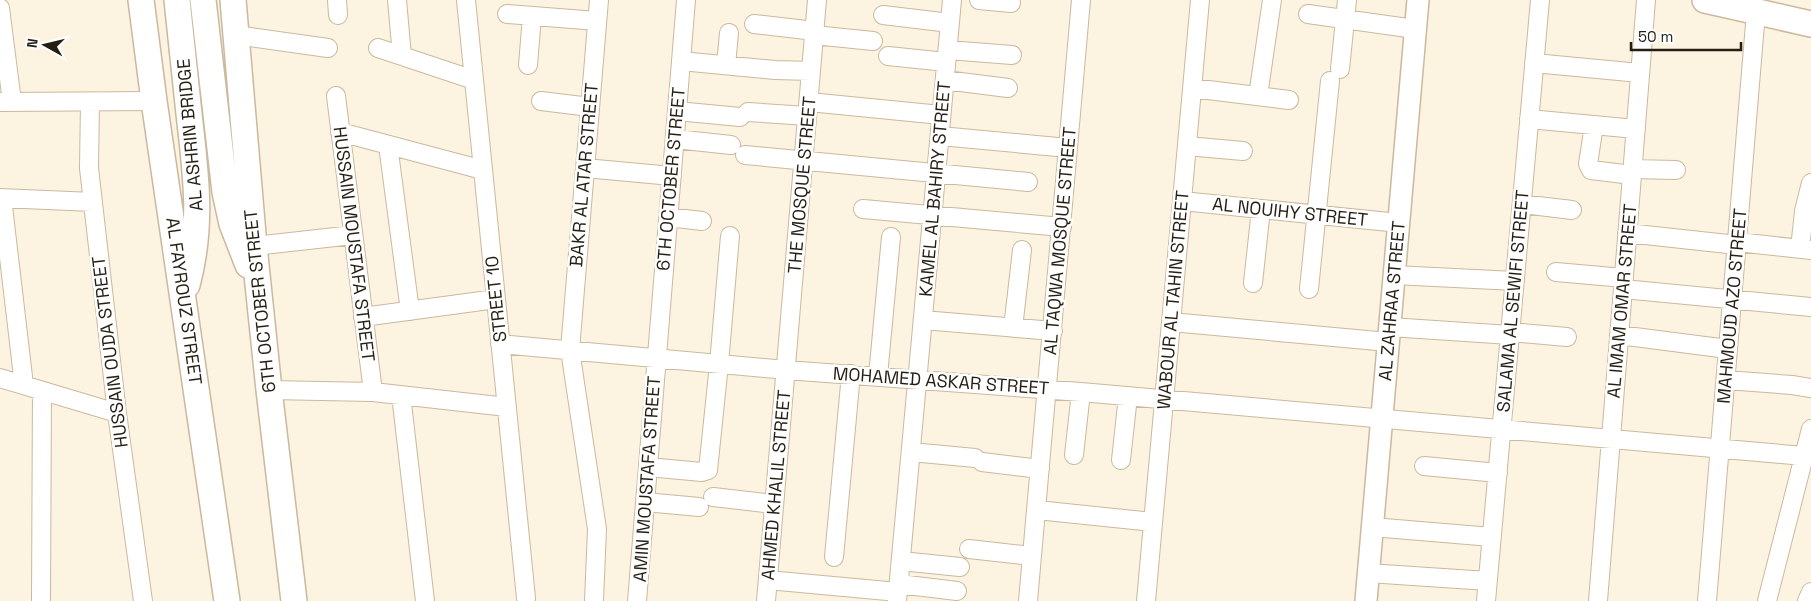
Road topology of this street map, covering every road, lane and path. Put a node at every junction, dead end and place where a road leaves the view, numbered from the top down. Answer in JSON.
{"nodes":[{"id":1,"x":141,"y":0,"type":"edge"},
{"id":2,"x":177,"y":0,"type":"edge"},
{"id":3,"x":203,"y":0,"type":"edge"},
{"id":4,"x":233,"y":0,"type":"edge"},
{"id":5,"x":397,"y":0,"type":"edge"},
{"id":6,"x":466,"y":0,"type":"edge"},
{"id":7,"x":599,"y":0,"type":"edge"},
{"id":8,"x":686,"y":0,"type":"edge"},
{"id":9,"x":817,"y":0,"type":"edge"},
{"id":10,"x":952,"y":0,"type":"edge"},
{"id":11,"x":978,"y":0,"type":"edge"},
{"id":12,"x":1081,"y":0,"type":"edge"},
{"id":13,"x":1200,"y":0,"type":"edge"},
{"id":14,"x":1272,"y":0,"type":"edge"},
{"id":15,"x":1347,"y":0,"type":"edge"},
{"id":16,"x":1418,"y":0,"type":"edge"},
{"id":17,"x":1540,"y":0,"type":"edge"},
{"id":18,"x":1646,"y":0,"type":"edge"},
{"id":19,"x":1704,"y":0,"type":"edge"},
{"id":20,"x":1011,"y":3,"type":"dead end"},
{"id":21,"x":1752,"y":7,"type":"edge"},
{"id":22,"x":0,"y":8,"type":"edge"},
{"id":23,"x":507,"y":14,"type":"dead end"},
{"id":24,"x":1308,"y":14,"type":"dead end"},
{"id":25,"x":883,"y":15,"type":"dead end"},
{"id":26,"x":532,"y":16,"type":"junction"},
{"id":27,"x":1809,"y":18,"type":"edge"},
{"id":28,"x":1345,"y":19,"type":"junction"},
{"id":29,"x":597,"y":21,"type":"junction"},
{"id":30,"x":950,"y":23,"type":"junction"},
{"id":31,"x":754,"y":24,"type":"dead end"},
{"id":32,"x":1415,"y":29,"type":"junction"},
{"id":33,"x":729,"y":33,"type":"dead end"},
{"id":34,"x":814,"y":33,"type":"junction"},
{"id":35,"x":236,"y":35,"type":"junction"},
{"id":36,"x":873,"y":41,"type":"dead end"},
{"id":37,"x":328,"y":48,"type":"dead end"},
{"id":38,"x":378,"y":48,"type":"dead end"},
{"id":39,"x":1012,"y":55,"type":"dead end"},
{"id":40,"x":402,"y":56,"type":"junction"},
{"id":41,"x":888,"y":56,"type":"dead end"},
{"id":42,"x":947,"y":56,"type":"junction"},
{"id":43,"x":681,"y":61,"type":"junction"},
{"id":44,"x":1534,"y":63,"type":"junction"},
{"id":45,"x":528,"y":65,"type":"dead end"},
{"id":46,"x":726,"y":65,"type":"junction"},
{"id":47,"x":811,"y":70,"type":"junction"},
{"id":48,"x":1640,"y":73,"type":"junction"},
{"id":49,"x":474,"y":80,"type":"junction"},
{"id":50,"x":945,"y":80,"type":"junction"},
{"id":51,"x":1008,"y":88,"type":"dead end"},
{"id":52,"x":1192,"y":88,"type":"junction"},
{"id":53,"x":336,"y":96,"type":"dead end"},
{"id":54,"x":1258,"y":96,"type":"junction"},
{"id":55,"x":541,"y":100,"type":"dead end"},
{"id":56,"x":1289,"y":100,"type":"dead end"},
{"id":57,"x":154,"y":101,"type":"junction"},
{"id":58,"x":6,"y":102,"type":"edge"},
{"id":59,"x":90,"y":102,"type":"junction"},
{"id":60,"x":590,"y":107,"type":"junction"},
{"id":61,"x":808,"y":109,"type":"junction"},
{"id":62,"x":677,"y":110,"type":"junction"},
{"id":63,"x":942,"y":115,"type":"junction"},
{"id":64,"x":1529,"y":119,"type":"junction"},
{"id":65,"x":1594,"y":125,"type":"junction"},
{"id":66,"x":1636,"y":129,"type":"junction"},
{"id":67,"x":340,"y":132,"type":"junction"},
{"id":68,"x":940,"y":136,"type":"junction"},
{"id":69,"x":675,"y":139,"type":"junction"},
{"id":70,"x":388,"y":145,"type":"junction"},
{"id":71,"x":1187,"y":146,"type":"junction"},
{"id":72,"x":1068,"y":148,"type":"junction"},
{"id":73,"x":1243,"y":151,"type":"dead end"},
{"id":74,"x":804,"y":160,"type":"junction"},
{"id":75,"x":585,"y":168,"type":"junction"},
{"id":76,"x":483,"y":170,"type":"junction"},
{"id":77,"x":1676,"y":170,"type":"dead end"},
{"id":78,"x":1632,"y":172,"type":"junction"},
{"id":79,"x":936,"y":173,"type":"junction"},
{"id":80,"x":672,"y":176,"type":"junction"},
{"id":81,"x":1028,"y":182,"type":"dead end"},
{"id":82,"x":1811,"y":184,"type":"edge"},
{"id":83,"x":1,"y":198,"type":"edge"},
{"id":84,"x":1182,"y":201,"type":"junction"},
{"id":85,"x":92,"y":202,"type":"junction"},
{"id":86,"x":1522,"y":204,"type":"junction"},
{"id":87,"x":862,"y":209,"type":"dead end"},
{"id":88,"x":1261,"y":209,"type":"junction"},
{"id":89,"x":1572,"y":210,"type":"dead end"},
{"id":90,"x":933,"y":215,"type":"junction"},
{"id":91,"x":1316,"y":215,"type":"junction"},
{"id":92,"x":668,"y":217,"type":"junction"},
{"id":93,"x":702,"y":221,"type":"dead end"},
{"id":94,"x":1399,"y":223,"type":"junction"},
{"id":95,"x":1062,"y":227,"type":"junction"},
{"id":96,"x":1627,"y":233,"type":"junction"},
{"id":97,"x":353,"y":234,"type":"junction"},
{"id":98,"x":730,"y":236,"type":"dead end"},
{"id":99,"x":891,"y":236,"type":"dead end"},
{"id":100,"x":1737,"y":244,"type":"junction"},
{"id":101,"x":254,"y":246,"type":"junction"},
{"id":102,"x":1022,"y":250,"type":"dead end"},
{"id":103,"x":1806,"y":250,"type":"edge"},
{"id":104,"x":1556,"y":272,"type":"dead end"},
{"id":105,"x":1394,"y":275,"type":"junction"},
{"id":106,"x":1515,"y":281,"type":"junction"},
{"id":107,"x":1253,"y":283,"type":"dead end"},
{"id":108,"x":1623,"y":283,"type":"junction"},
{"id":109,"x":258,"y":285,"type":"junction"},
{"id":110,"x":1309,"y":289,"type":"dead end"},
{"id":111,"x":6,"y":292,"type":"edge"},
{"id":112,"x":184,"y":299,"type":"junction"},
{"id":113,"x":496,"y":299,"type":"junction"},
{"id":114,"x":1732,"y":299,"type":"junction"},
{"id":115,"x":1811,"y":307,"type":"edge"},
{"id":116,"x":410,"y":311,"type":"junction"},
{"id":117,"x":364,"y":317,"type":"junction"},
{"id":118,"x":923,"y":320,"type":"junction"},
{"id":119,"x":1171,"y":322,"type":"junction"},
{"id":120,"x":1013,"y":328,"type":"junction"},
{"id":121,"x":1053,"y":331,"type":"junction"},
{"id":122,"x":1389,"y":334,"type":"junction"},
{"id":123,"x":1510,"y":334,"type":"junction"},
{"id":124,"x":1619,"y":335,"type":"junction"},
{"id":125,"x":1567,"y":337,"type":"dead end"},
{"id":126,"x":500,"y":344,"type":"junction"},
{"id":127,"x":1728,"y":349,"type":"junction"},
{"id":128,"x":570,"y":350,"type":"junction"},
{"id":129,"x":656,"y":358,"type":"junction"},
{"id":130,"x":719,"y":364,"type":"junction"},
{"id":131,"x":786,"y":370,"type":"junction"},
{"id":132,"x":851,"y":374,"type":"junction"},
{"id":133,"x":878,"y":376,"type":"junction"},
{"id":134,"x":0,"y":378,"type":"edge"},
{"id":135,"x":918,"y":379,"type":"junction"},
{"id":136,"x":1726,"y":380,"type":"junction"},
{"id":137,"x":24,"y":385,"type":"junction"},
{"id":138,"x":1811,"y":388,"type":"edge"},
{"id":139,"x":1048,"y":389,"type":"junction"},
{"id":140,"x":269,"y":390,"type":"junction"},
{"id":141,"x":42,"y":391,"type":"junction"},
{"id":142,"x":373,"y":392,"type":"junction"},
{"id":143,"x":1081,"y":392,"type":"junction"},
{"id":144,"x":401,"y":395,"type":"junction"},
{"id":145,"x":1128,"y":396,"type":"junction"},
{"id":146,"x":1164,"y":399,"type":"junction"},
{"id":147,"x":507,"y":407,"type":"junction"},
{"id":148,"x":116,"y":414,"type":"junction"},
{"id":149,"x":1382,"y":418,"type":"junction"},
{"id":150,"x":1502,"y":429,"type":"junction"},
{"id":151,"x":1811,"y":429,"type":"edge"},
{"id":152,"x":1610,"y":438,"type":"junction"},
{"id":153,"x":1720,"y":448,"type":"junction"},
{"id":154,"x":911,"y":452,"type":"junction"},
{"id":155,"x":1074,"y":455,"type":"dead end"},
{"id":156,"x":1121,"y":460,"type":"dead end"},
{"id":157,"x":1424,"y":466,"type":"dead end"},
{"id":158,"x":648,"y":467,"type":"junction"},
{"id":159,"x":1805,"y":468,"type":"edge"},
{"id":160,"x":1040,"y":469,"type":"junction"},
{"id":161,"x":1498,"y":473,"type":"junction"},
{"id":162,"x":646,"y":502,"type":"junction"},
{"id":163,"x":774,"y":504,"type":"junction"},
{"id":164,"x":1037,"y":510,"type":"junction"},
{"id":165,"x":1153,"y":522,"type":"junction"},
{"id":166,"x":1372,"y":528,"type":"junction"},
{"id":167,"x":1492,"y":537,"type":"junction"},
{"id":168,"x":969,"y":549,"type":"dead end"},
{"id":169,"x":1032,"y":556,"type":"junction"},
{"id":170,"x":834,"y":557,"type":"dead end"},
{"id":171,"x":901,"y":561,"type":"junction"},
{"id":172,"x":960,"y":567,"type":"dead end"},
{"id":173,"x":1368,"y":573,"type":"junction"},
{"id":174,"x":768,"y":580,"type":"junction"},
{"id":175,"x":1488,"y":581,"type":"junction"},
{"id":176,"x":957,"y":591,"type":"dead end"},
{"id":177,"x":898,"y":592,"type":"edge"},
{"id":178,"x":1811,"y":592,"type":"edge"},
{"id":179,"x":837,"y":594,"type":"edge"},
{"id":180,"x":526,"y":598,"type":"dead end"},
{"id":181,"x":41,"y":601,"type":"edge"},
{"id":182,"x":143,"y":601,"type":"edge"},
{"id":183,"x":227,"y":601,"type":"edge"},
{"id":184,"x":294,"y":601,"type":"edge"},
{"id":185,"x":425,"y":601,"type":"edge"},
{"id":186,"x":594,"y":601,"type":"edge"},
{"id":187,"x":637,"y":601,"type":"edge"},
{"id":188,"x":766,"y":601,"type":"edge"},
{"id":189,"x":1028,"y":601,"type":"edge"},
{"id":190,"x":1146,"y":601,"type":"edge"},
{"id":191,"x":1366,"y":601,"type":"edge"},
{"id":192,"x":1486,"y":601,"type":"edge"},
{"id":193,"x":1598,"y":601,"type":"edge"},
{"id":194,"x":1707,"y":601,"type":"edge"},
{"id":195,"x":1767,"y":601,"type":"edge"},
{"id":196,"x":1807,"y":601,"type":"edge"}],
"edges":[{"from":1,"to":57,"type":"main road","name":"AL FAYROUZ STREET"},
{"from":2,"to":112,"type":"main road","name":"AL ASHRIN BRIDGE"},
{"from":3,"to":109,"type":"main road","name":"AL ASHRIN BRIDGE"},
{"from":4,"to":35,"type":"main road","name":"6TH OCTOBER STREET"},
{"from":5,"to":40,"type":"street"},
{"from":6,"to":49,"type":"street","name":"STREET 10"},
{"from":7,"to":29,"type":"street","name":"BAKR AL ATAR STREET"},
{"from":8,"to":43,"type":"street","name":"6TH OCTOBER STREET"},
{"from":9,"to":34,"type":"street","name":"THE MOSQUE STREET"},
{"from":10,"to":30,"type":"street","name":"KAMEL AL BAHIRY STREET"},
{"from":11,"to":20,"type":"street"},
{"from":12,"to":72,"type":"street","name":"AL TAQWA MOSQUE STREET"},
{"from":13,"to":52,"type":"street","name":"WABOUR AL TAHIN STREET"},
{"from":14,"to":54,"type":"street"},
{"from":15,"to":28,"type":"street"},
{"from":16,"to":32,"type":"street","name":"AL ZAHRAA STREET"},
{"from":17,"to":44,"type":"street","name":"SALAMA AL SEWIFI STREET"},
{"from":18,"to":48,"type":"street","name":"AL IMAM OMAR STREET"},
{"from":19,"to":21,"type":"main road"},
{"from":21,"to":27,"type":"main road"},
{"from":21,"to":100,"type":"street","name":"MAHMOUD AZO STREET"},
{"from":22,"to":58,"type":"street"},
{"from":23,"to":26,"type":"street"},
{"from":24,"to":28,"type":"street"},
{"from":25,"to":30,"type":"street"},
{"from":26,"to":29,"type":"street"},
{"from":26,"to":45,"type":"street"},
{"from":28,"to":32,"type":"street"},
{"from":28,"to":91,"type":"street"},
{"from":29,"to":60,"type":"street","name":"BAKR AL ATAR STREET"},
{"from":30,"to":42,"type":"street","name":"KAMEL AL BAHIRY STREET"},
{"from":31,"to":34,"type":"street"},
{"from":32,"to":94,"type":"street","name":"AL ZAHRAA STREET"},
{"from":33,"to":46,"type":"street"},
{"from":34,"to":36,"type":"street"},
{"from":34,"to":47,"type":"street","name":"THE MOSQUE STREET"},
{"from":35,"to":37,"type":"street"},
{"from":35,"to":101,"type":"main road","name":"6TH OCTOBER STREET"},
{"from":38,"to":40,"type":"street"},
{"from":39,"to":42,"type":"street"},
{"from":40,"to":49,"type":"street"},
{"from":41,"to":42,"type":"street"},
{"from":42,"to":50,"type":"street","name":"KAMEL AL BAHIRY STREET"},
{"from":43,"to":46,"type":"street"},
{"from":43,"to":62,"type":"street","name":"6TH OCTOBER STREET"},
{"from":44,"to":48,"type":"street"},
{"from":44,"to":64,"type":"street","name":"SALAMA AL SEWIFI STREET"},
{"from":46,"to":47,"type":"street"},
{"from":47,"to":61,"type":"street","name":"THE MOSQUE STREET"},
{"from":48,"to":66,"type":"street","name":"AL IMAM OMAR STREET"},
{"from":49,"to":76,"type":"street","name":"STREET 10"},
{"from":50,"to":51,"type":"street"},
{"from":50,"to":63,"type":"street","name":"KAMEL AL BAHIRY STREET"},
{"from":52,"to":54,"type":"street"},
{"from":52,"to":71,"type":"street","name":"WABOUR AL TAHIN STREET"},
{"from":53,"to":67,"type":"street","name":"HUSSAIN MOUSTAFA STREET"},
{"from":54,"to":56,"type":"street"},
{"from":55,"to":60,"type":"street"},
{"from":57,"to":59,"type":"street"},
{"from":57,"to":112,"type":"main road","name":"AL FAYROUZ STREET"},
{"from":58,"to":59,"type":"street"},
{"from":59,"to":85,"type":"street","name":"HUSSAIN OUDA STREET"},
{"from":60,"to":75,"type":"street","name":"BAKR AL ATAR STREET"},
{"from":61,"to":62,"type":"street"},
{"from":61,"to":63,"type":"street"},
{"from":61,"to":74,"type":"street","name":"THE MOSQUE STREET"},
{"from":62,"to":69,"type":"street","name":"6TH OCTOBER STREET"},
{"from":63,"to":68,"type":"street","name":"KAMEL AL BAHIRY STREET"},
{"from":64,"to":65,"type":"street"},
{"from":64,"to":86,"type":"street","name":"SALAMA AL SEWIFI STREET"},
{"from":65,"to":66,"type":"street"},
{"from":65,"to":78,"type":"street"},
{"from":66,"to":78,"type":"street","name":"AL IMAM OMAR STREET"},
{"from":67,"to":70,"type":"street"},
{"from":67,"to":97,"type":"street","name":"HUSSAIN MOUSTAFA STREET"},
{"from":68,"to":72,"type":"street"},
{"from":68,"to":79,"type":"street","name":"KAMEL AL BAHIRY STREET"},
{"from":69,"to":74,"type":"street"},
{"from":69,"to":80,"type":"street","name":"6TH OCTOBER STREET"},
{"from":70,"to":76,"type":"street"},
{"from":70,"to":116,"type":"street"},
{"from":71,"to":73,"type":"street"},
{"from":71,"to":84,"type":"street","name":"WABOUR AL TAHIN STREET"},
{"from":72,"to":95,"type":"street","name":"AL TAQWA MOSQUE STREET"},
{"from":74,"to":79,"type":"street"},
{"from":74,"to":131,"type":"street","name":"THE MOSQUE STREET"},
{"from":75,"to":80,"type":"street"},
{"from":75,"to":128,"type":"street","name":"BAKR AL ATAR STREET"},
{"from":76,"to":113,"type":"street","name":"STREET 10"},
{"from":77,"to":78,"type":"street"},
{"from":78,"to":96,"type":"street","name":"AL IMAM OMAR STREET"},
{"from":79,"to":81,"type":"street"},
{"from":79,"to":90,"type":"street","name":"KAMEL AL BAHIRY STREET"},
{"from":80,"to":92,"type":"street","name":"6TH OCTOBER STREET"},
{"from":82,"to":103,"type":"street"},
{"from":83,"to":85,"type":"street"},
{"from":83,"to":111,"type":"street"},
{"from":84,"to":88,"type":"street","name":"AL NOUIHY STREET"},
{"from":84,"to":119,"type":"street","name":"WABOUR AL TAHIN STREET"},
{"from":85,"to":148,"type":"street","name":"HUSSAIN OUDA STREET"},
{"from":86,"to":89,"type":"street"},
{"from":86,"to":106,"type":"street","name":"SALAMA AL SEWIFI STREET"},
{"from":87,"to":90,"type":"street"},
{"from":88,"to":91,"type":"street","name":"AL NOUIHY STREET"},
{"from":88,"to":107,"type":"street"},
{"from":90,"to":95,"type":"street"},
{"from":90,"to":118,"type":"street","name":"KAMEL AL BAHIRY STREET"},
{"from":91,"to":94,"type":"street","name":"AL NOUIHY STREET"},
{"from":91,"to":110,"type":"street"},
{"from":92,"to":93,"type":"street"},
{"from":92,"to":129,"type":"street","name":"6TH OCTOBER STREET"},
{"from":94,"to":105,"type":"street","name":"AL ZAHRAA STREET"},
{"from":95,"to":121,"type":"street","name":"AL TAQWA MOSQUE STREET"},
{"from":96,"to":100,"type":"street"},
{"from":96,"to":108,"type":"street","name":"AL IMAM OMAR STREET"},
{"from":97,"to":101,"type":"street"},
{"from":97,"to":117,"type":"street","name":"HUSSAIN MOUSTAFA STREET"},
{"from":98,"to":130,"type":"street"},
{"from":99,"to":133,"type":"street"},
{"from":100,"to":103,"type":"street"},
{"from":100,"to":114,"type":"street","name":"MAHMOUD AZO STREET"},
{"from":101,"to":109,"type":"main road","name":"6TH OCTOBER STREET"},
{"from":102,"to":120,"type":"street"},
{"from":104,"to":108,"type":"street"},
{"from":105,"to":106,"type":"street"},
{"from":105,"to":122,"type":"street","name":"AL ZAHRAA STREET"},
{"from":106,"to":123,"type":"street","name":"SALAMA AL SEWIFI STREET"},
{"from":108,"to":114,"type":"street"},
{"from":108,"to":124,"type":"street","name":"AL IMAM OMAR STREET"},
{"from":109,"to":140,"type":"main road","name":"6TH OCTOBER STREET"},
{"from":111,"to":137,"type":"street"},
{"from":112,"to":183,"type":"main road","name":"AL FAYROUZ STREET"},
{"from":113,"to":116,"type":"street"},
{"from":113,"to":126,"type":"street","name":"STREET 10"},
{"from":114,"to":115,"type":"street"},
{"from":114,"to":127,"type":"street","name":"MAHMOUD AZO STREET"},
{"from":116,"to":117,"type":"street"},
{"from":117,"to":142,"type":"street","name":"HUSSAIN MOUSTAFA STREET"},
{"from":118,"to":120,"type":"street"},
{"from":118,"to":135,"type":"street","name":"KAMEL AL BAHIRY STREET"},
{"from":119,"to":122,"type":"street"},
{"from":119,"to":146,"type":"street","name":"WABOUR AL TAHIN STREET"},
{"from":120,"to":121,"type":"street"},
{"from":121,"to":139,"type":"street","name":"AL TAQWA MOSQUE STREET"},
{"from":122,"to":123,"type":"street"},
{"from":122,"to":149,"type":"street","name":"AL ZAHRAA STREET"},
{"from":123,"to":125,"type":"street"},
{"from":123,"to":150,"type":"street","name":"SALAMA AL SEWIFI STREET"},
{"from":124,"to":127,"type":"street"},
{"from":124,"to":152,"type":"street","name":"AL IMAM OMAR STREET"},
{"from":126,"to":128,"type":"street","name":"MOHAMED ASKAR STREET"},
{"from":126,"to":147,"type":"street","name":"STREET 10"},
{"from":127,"to":136,"type":"street","name":"MAHMOUD AZO STREET"},
{"from":128,"to":129,"type":"street","name":"MOHAMED ASKAR STREET"},
{"from":128,"to":186,"type":"street","name":"BAKR AL ATAR STREET"},
{"from":129,"to":130,"type":"street","name":"MOHAMED ASKAR STREET"},
{"from":129,"to":158,"type":"street","name":"AMIN MOUSTAFA STREET"},
{"from":130,"to":131,"type":"street","name":"MOHAMED ASKAR STREET"},
{"from":130,"to":158,"type":"street"},
{"from":131,"to":132,"type":"street","name":"MOHAMED ASKAR STREET"},
{"from":131,"to":163,"type":"street","name":"AHMED KHALIL STREET"},
{"from":132,"to":133,"type":"street","name":"MOHAMED ASKAR STREET"},
{"from":132,"to":170,"type":"street"},
{"from":133,"to":135,"type":"street","name":"MOHAMED ASKAR STREET"},
{"from":134,"to":137,"type":"street"},
{"from":135,"to":139,"type":"street","name":"MOHAMED ASKAR STREET"},
{"from":135,"to":154,"type":"street","name":"KAMEL AL BAHIRY STREET"},
{"from":136,"to":138,"type":"street"},
{"from":136,"to":153,"type":"street","name":"MAHMOUD AZO STREET"},
{"from":137,"to":141,"type":"street"},
{"from":139,"to":143,"type":"street","name":"MOHAMED ASKAR STREET"},
{"from":139,"to":160,"type":"street","name":"AL TAQWA MOSQUE STREET"},
{"from":140,"to":142,"type":"street"},
{"from":140,"to":184,"type":"main road","name":"6TH OCTOBER STREET"},
{"from":141,"to":148,"type":"street"},
{"from":141,"to":181,"type":"street"},
{"from":142,"to":144,"type":"street"},
{"from":143,"to":145,"type":"street","name":"MOHAMED ASKAR STREET"},
{"from":143,"to":155,"type":"street"},
{"from":144,"to":147,"type":"street"},
{"from":144,"to":185,"type":"street"},
{"from":145,"to":146,"type":"street","name":"MOHAMED ASKAR STREET"},
{"from":145,"to":156,"type":"street"},
{"from":146,"to":149,"type":"street","name":"MOHAMED ASKAR STREET"},
{"from":146,"to":165,"type":"street","name":"WABOUR AL TAHIN STREET"},
{"from":147,"to":180,"type":"street","name":"STREET 10"},
{"from":148,"to":182,"type":"street","name":"HUSSAIN OUDA STREET"},
{"from":149,"to":150,"type":"street","name":"MOHAMED ASKAR STREET"},
{"from":149,"to":166,"type":"street","name":"AL ZAHRAA STREET"},
{"from":150,"to":152,"type":"street","name":"MOHAMED ASKAR STREET"},
{"from":150,"to":161,"type":"street","name":"SALAMA AL SEWIFI STREET"},
{"from":151,"to":159,"type":"street"},
{"from":152,"to":153,"type":"street","name":"MOHAMED ASKAR STREET"},
{"from":152,"to":193,"type":"street","name":"AL IMAM OMAR STREET"},
{"from":153,"to":159,"type":"street","name":"MOHAMED ASKAR STREET"},
{"from":153,"to":194,"type":"street","name":"MAHMOUD AZO STREET"},
{"from":154,"to":160,"type":"street"},
{"from":154,"to":171,"type":"street","name":"KAMEL AL BAHIRY STREET"},
{"from":157,"to":161,"type":"street"},
{"from":158,"to":162,"type":"street","name":"AMIN MOUSTAFA STREET"},
{"from":159,"to":195,"type":"street"},
{"from":160,"to":164,"type":"street","name":"AL TAQWA MOSQUE STREET"},
{"from":161,"to":167,"type":"street","name":"SALAMA AL SEWIFI STREET"},
{"from":162,"to":163,"type":"street"},
{"from":162,"to":187,"type":"street","name":"AMIN MOUSTAFA STREET"},
{"from":163,"to":174,"type":"street","name":"AHMED KHALIL STREET"},
{"from":164,"to":165,"type":"street"},
{"from":164,"to":169,"type":"street","name":"AL TAQWA MOSQUE STREET"},
{"from":165,"to":190,"type":"street","name":"WABOUR AL TAHIN STREET"},
{"from":166,"to":167,"type":"street"},
{"from":166,"to":173,"type":"street","name":"AL ZAHRAA STREET"},
{"from":167,"to":175,"type":"street","name":"SALAMA AL SEWIFI STREET"},
{"from":168,"to":169,"type":"street"},
{"from":169,"to":189,"type":"street","name":"AL TAQWA MOSQUE STREET"},
{"from":171,"to":172,"type":"street"},
{"from":171,"to":177,"type":"street","name":"KAMEL AL BAHIRY STREET"},
{"from":173,"to":175,"type":"street"},
{"from":173,"to":191,"type":"street","name":"AL ZAHRAA STREET"},
{"from":174,"to":179,"type":"street"},
{"from":174,"to":188,"type":"street","name":"AHMED KHALIL STREET"},
{"from":175,"to":192,"type":"street","name":"SALAMA AL SEWIFI STREET"},
{"from":176,"to":177,"type":"street"},
{"from":177,"to":179,"type":"street"},
{"from":178,"to":196,"type":"street"}]}
